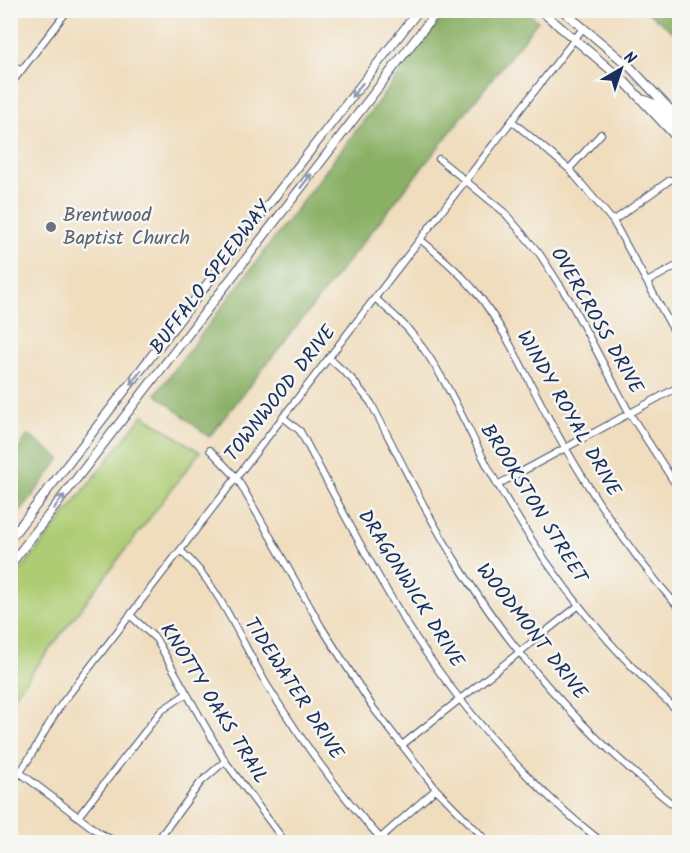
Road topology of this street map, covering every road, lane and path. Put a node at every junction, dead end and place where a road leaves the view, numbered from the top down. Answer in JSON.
{"nodes":[{"id":1,"x":68,"y":10,"type":"edge"},
{"id":2,"x":419,"y":10,"type":"edge"},
{"id":3,"x":438,"y":10,"type":"edge"},
{"id":4,"x":540,"y":10,"type":"edge"},
{"id":5,"x":562,"y":10,"type":"edge"},
{"id":6,"x":584,"y":27,"type":"junction"},
{"id":7,"x":575,"y":39,"type":"junction"},
{"id":8,"x":393,"y":44,"type":"junction"},
{"id":9,"x":406,"y":53,"type":"junction"},
{"id":10,"x":10,"y":63,"type":"edge"},
{"id":11,"x":21,"y":71,"type":"junction"},
{"id":12,"x":10,"y":85,"type":"edge"},
{"id":13,"x":641,"y":98,"type":"junction"},
{"id":14,"x":680,"y":120,"type":"edge"},
{"id":15,"x":333,"y":121,"type":"junction"},
{"id":16,"x":512,"y":121,"type":"junction"},
{"id":17,"x":345,"y":131,"type":"junction"},
{"id":18,"x":680,"y":131,"type":"edge"},
{"id":19,"x":601,"y":134,"type":"dead end"},
{"id":20,"x":680,"y":141,"type":"edge"},
{"id":21,"x":439,"y":159,"type":"dead end"},
{"id":22,"x":569,"y":169,"type":"junction"},
{"id":23,"x":670,"y":180,"type":"dead end"},
{"id":24,"x":467,"y":181,"type":"junction"},
{"id":25,"x":273,"y":200,"type":"junction"},
{"id":26,"x":284,"y":209,"type":"junction"},
{"id":27,"x":613,"y":221,"type":"junction"},
{"id":28,"x":422,"y":240,"type":"junction"},
{"id":29,"x":680,"y":264,"type":"edge"},
{"id":30,"x":212,"y":278,"type":"junction"},
{"id":31,"x":647,"y":282,"type":"junction"},
{"id":32,"x":225,"y":288,"type":"junction"},
{"id":33,"x":376,"y":299,"type":"junction"},
{"id":34,"x":680,"y":342,"type":"edge"},
{"id":35,"x":153,"y":355,"type":"junction"},
{"id":36,"x":329,"y":358,"type":"junction"},
{"id":37,"x":165,"y":365,"type":"junction"},
{"id":38,"x":680,"y":386,"type":"edge"},
{"id":39,"x":630,"y":414,"type":"junction"},
{"id":40,"x":284,"y":418,"type":"junction"},
{"id":41,"x":92,"y":434,"type":"junction"},
{"id":42,"x":104,"y":444,"type":"junction"},
{"id":43,"x":565,"y":448,"type":"junction"},
{"id":44,"x":210,"y":450,"type":"dead end"},
{"id":45,"x":237,"y":478,"type":"junction"},
{"id":46,"x":497,"y":485,"type":"junction"},
{"id":47,"x":680,"y":491,"type":"edge"},
{"id":48,"x":31,"y":512,"type":"junction"},
{"id":49,"x":44,"y":522,"type":"junction"},
{"id":50,"x":10,"y":539,"type":"edge"},
{"id":51,"x":181,"y":551,"type":"junction"},
{"id":52,"x":10,"y":565,"type":"edge"},
{"id":53,"x":578,"y":606,"type":"junction"},
{"id":54,"x":680,"y":609,"type":"edge"},
{"id":55,"x":131,"y":616,"type":"junction"},
{"id":56,"x":521,"y":652,"type":"junction"},
{"id":57,"x":186,"y":694,"type":"junction"},
{"id":58,"x":460,"y":699,"type":"junction"},
{"id":59,"x":680,"y":713,"type":"edge"},
{"id":60,"x":402,"y":745,"type":"junction"},
{"id":61,"x":225,"y":761,"type":"junction"},
{"id":62,"x":10,"y":765,"type":"edge"},
{"id":63,"x":21,"y":773,"type":"junction"},
{"id":64,"x":10,"y":786,"type":"edge"},
{"id":65,"x":436,"y":789,"type":"junction"},
{"id":66,"x":680,"y":810,"type":"edge"},
{"id":67,"x":78,"y":817,"type":"junction"},
{"id":68,"x":380,"y":841,"type":"edge"},
{"id":69,"x":116,"y":843,"type":"edge"},
{"id":70,"x":156,"y":843,"type":"edge"},
{"id":71,"x":285,"y":843,"type":"edge"},
{"id":72,"x":488,"y":843,"type":"edge"},
{"id":73,"x":602,"y":843,"type":"edge"}],
"edges":[{"from":1,"to":11,"type":"street"},
{"from":2,"to":8,"type":"main road","name":"BUFFALO SPEEDWAY"},
{"from":3,"to":9,"type":"main road","name":"BUFFALO SPEEDWAY"},
{"from":4,"to":7,"type":"main road"},
{"from":5,"to":6,"type":"main road"},
{"from":6,"to":7,"type":"street","name":"TOWNWOOD DRIVE"},
{"from":6,"to":14,"type":"main road"},
{"from":7,"to":13,"type":"main road"},
{"from":7,"to":16,"type":"street","name":"TOWNWOOD DRIVE"},
{"from":8,"to":9,"type":"main road"},
{"from":8,"to":15,"type":"main road","name":"BUFFALO SPEEDWAY","one_way":true},
{"from":9,"to":17,"type":"main road","name":"BUFFALO SPEEDWAY"},
{"from":10,"to":11,"type":"street"},
{"from":11,"to":12,"type":"street"},
{"from":13,"to":18,"type":"main road"},
{"from":13,"to":20,"type":"main road"},
{"from":15,"to":17,"type":"main road"},
{"from":15,"to":25,"type":"main road","name":"BUFFALO SPEEDWAY"},
{"from":16,"to":22,"type":"street"},
{"from":16,"to":24,"type":"street","name":"TOWNWOOD DRIVE"},
{"from":26,"to":17,"type":"main road","name":"BUFFALO SPEEDWAY","one_way":true},
{"from":19,"to":22,"type":"street"},
{"from":21,"to":24,"type":"street","name":"OVERCROSS DRIVE"},
{"from":22,"to":27,"type":"street"},
{"from":23,"to":27,"type":"street"},
{"from":24,"to":28,"type":"street","name":"TOWNWOOD DRIVE"},
{"from":24,"to":39,"type":"street","name":"OVERCROSS DRIVE"},
{"from":25,"to":26,"type":"main road"},
{"from":25,"to":30,"type":"main road","name":"BUFFALO SPEEDWAY"},
{"from":26,"to":32,"type":"main road","name":"BUFFALO SPEEDWAY"},
{"from":27,"to":31,"type":"street"},
{"from":28,"to":33,"type":"street","name":"TOWNWOOD DRIVE"},
{"from":28,"to":43,"type":"street","name":"WINDY ROYAL DRIVE"},
{"from":29,"to":31,"type":"street"},
{"from":30,"to":32,"type":"main road"},
{"from":30,"to":35,"type":"main road","name":"BUFFALO SPEEDWAY"},
{"from":31,"to":34,"type":"street"},
{"from":32,"to":37,"type":"main road","name":"BUFFALO SPEEDWAY"},
{"from":33,"to":36,"type":"street","name":"TOWNWOOD DRIVE"},
{"from":33,"to":46,"type":"street","name":"BROOKSTON STREET"},
{"from":35,"to":37,"type":"main road"},
{"from":35,"to":41,"type":"main road","name":"BUFFALO SPEEDWAY","one_way":true},
{"from":36,"to":40,"type":"street","name":"TOWNWOOD DRIVE"},
{"from":36,"to":56,"type":"street","name":"WOODMONT DRIVE"},
{"from":37,"to":42,"type":"main road","name":"BUFFALO SPEEDWAY"},
{"from":38,"to":39,"type":"street"},
{"from":39,"to":43,"type":"street"},
{"from":39,"to":47,"type":"street","name":"OVERCROSS DRIVE"},
{"from":40,"to":45,"type":"street","name":"TOWNWOOD DRIVE"},
{"from":40,"to":58,"type":"street","name":"DRAGONWICK DRIVE"},
{"from":41,"to":42,"type":"main road"},
{"from":41,"to":48,"type":"main road","name":"BUFFALO SPEEDWAY"},
{"from":49,"to":42,"type":"main road","name":"BUFFALO SPEEDWAY","one_way":true},
{"from":43,"to":46,"type":"street"},
{"from":43,"to":54,"type":"street","name":"WINDY ROYAL DRIVE"},
{"from":44,"to":45,"type":"street"},
{"from":45,"to":51,"type":"street","name":"TOWNWOOD DRIVE"},
{"from":45,"to":60,"type":"street"},
{"from":46,"to":53,"type":"street","name":"BROOKSTON STREET"},
{"from":48,"to":49,"type":"main road"},
{"from":48,"to":50,"type":"main road","name":"BUFFALO SPEEDWAY"},
{"from":49,"to":52,"type":"main road","name":"BUFFALO SPEEDWAY"},
{"from":51,"to":55,"type":"street","name":"TOWNWOOD DRIVE"},
{"from":51,"to":68,"type":"street","name":"TIDEWATER DRIVE"},
{"from":53,"to":56,"type":"street"},
{"from":53,"to":59,"type":"street","name":"BROOKSTON STREET"},
{"from":55,"to":57,"type":"street","name":"KNOTTY OAKS TRAIL"},
{"from":55,"to":63,"type":"street","name":"TOWNWOOD DRIVE"},
{"from":56,"to":58,"type":"street"},
{"from":56,"to":66,"type":"street","name":"WOODMONT DRIVE"},
{"from":57,"to":61,"type":"street","name":"KNOTTY OAKS TRAIL"},
{"from":57,"to":67,"type":"street"},
{"from":58,"to":60,"type":"street"},
{"from":58,"to":73,"type":"street","name":"DRAGONWICK DRIVE"},
{"from":60,"to":65,"type":"street"},
{"from":61,"to":70,"type":"street"},
{"from":61,"to":71,"type":"street","name":"KNOTTY OAKS TRAIL"},
{"from":62,"to":63,"type":"street"},
{"from":63,"to":64,"type":"street","name":"TOWNWOOD DRIVE"},
{"from":63,"to":67,"type":"street"},
{"from":65,"to":68,"type":"street"},
{"from":65,"to":72,"type":"street"},
{"from":67,"to":69,"type":"street"}]}
